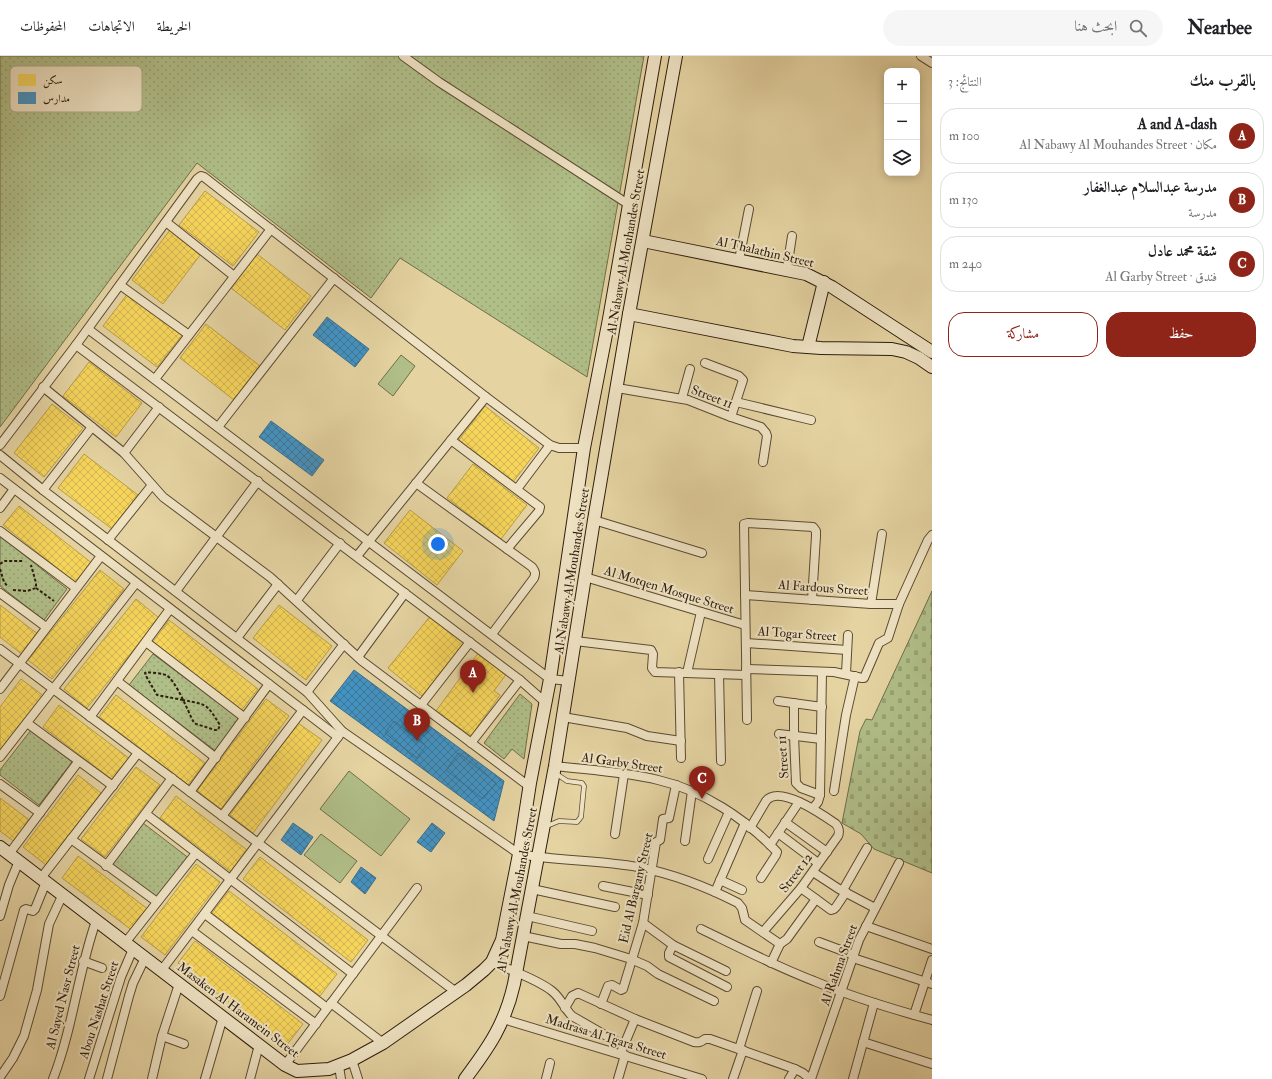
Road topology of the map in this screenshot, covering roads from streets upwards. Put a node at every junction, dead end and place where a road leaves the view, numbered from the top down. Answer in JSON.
{"nodes":[{"id":1,"x":403,"y":56,"type":"edge"},
{"id":2,"x":655,"y":56,"type":"edge"},
{"id":3,"x":676,"y":56,"type":"edge"},
{"id":4,"x":922,"y":56,"type":"edge"},
{"id":5,"x":932,"y":63,"type":"edge"},
{"id":6,"x":628,"y":204,"type":"junction"},
{"id":7,"x":749,"y":209,"type":"dead end"},
{"id":8,"x":166,"y":222,"type":"junction"},
{"id":9,"x":271,"y":229,"type":"junction"},
{"id":10,"x":792,"y":236,"type":"dead end"},
{"id":11,"x":642,"y":241,"type":"junction"},
{"id":12,"x":739,"y":260,"type":"junction"},
{"id":13,"x":787,"y":269,"type":"junction"},
{"id":14,"x":234,"y":276,"type":"junction"},
{"id":15,"x":334,"y":278,"type":"junction"},
{"id":16,"x":824,"y":282,"type":"junction"},
{"id":17,"x":120,"y":285,"type":"junction"},
{"id":18,"x":628,"y":318,"type":"junction"},
{"id":19,"x":609,"y":319,"type":"junction"},
{"id":20,"x":88,"y":329,"type":"junction"},
{"id":21,"x":189,"y":335,"type":"junction"},
{"id":22,"x":76,"y":345,"type":"junction"},
{"id":23,"x":808,"y":347,"type":"junction"},
{"id":24,"x":925,"y":353,"type":"edge"},
{"id":25,"x":705,"y":363,"type":"dead end"},
{"id":26,"x":932,"y":367,"type":"edge"},
{"id":27,"x":690,"y":369,"type":"dead end"},
{"id":28,"x":155,"y":379,"type":"junction"},
{"id":29,"x":43,"y":387,"type":"junction"},
{"id":30,"x":617,"y":388,"type":"junction"},
{"id":31,"x":486,"y":397,"type":"junction"},
{"id":32,"x":682,"y":398,"type":"junction"},
{"id":33,"x":736,"y":402,"type":"junction"},
{"id":34,"x":159,"y":407,"type":"junction"},
{"id":35,"x":731,"y":417,"type":"junction"},
{"id":36,"x":811,"y":420,"type":"dead end"},
{"id":37,"x":92,"y":427,"type":"junction"},
{"id":38,"x":218,"y":427,"type":"junction"},
{"id":39,"x":451,"y":440,"type":"junction"},
{"id":40,"x":0,"y":445,"type":"edge"},
{"id":41,"x":550,"y":445,"type":"junction"},
{"id":42,"x":584,"y":448,"type":"junction"},
{"id":43,"x":124,"y":452,"type":"junction"},
{"id":44,"x":0,"y":455,"type":"edge"},
{"id":45,"x":763,"y":462,"type":"dead end"},
{"id":46,"x":0,"y":478,"type":"edge"},
{"id":47,"x":258,"y":481,"type":"junction"},
{"id":48,"x":416,"y":482,"type":"junction"},
{"id":49,"x":152,"y":485,"type":"junction"},
{"id":50,"x":14,"y":489,"type":"junction"},
{"id":51,"x":517,"y":489,"type":"junction"},
{"id":52,"x":43,"y":490,"type":"junction"},
{"id":53,"x":0,"y":508,"type":"edge"},
{"id":54,"x":594,"y":520,"type":"junction"},
{"id":55,"x":0,"y":531,"type":"edge"},
{"id":56,"x":882,"y":534,"type":"dead end"},
{"id":57,"x":932,"y":535,"type":"edge"},
{"id":58,"x":216,"y":537,"type":"junction"},
{"id":59,"x":108,"y":540,"type":"junction"},
{"id":60,"x":368,"y":542,"type":"junction"},
{"id":61,"x":340,"y":543,"type":"junction"},
{"id":62,"x":507,"y":548,"type":"junction"},
{"id":63,"x":702,"y":553,"type":"dead end"},
{"id":64,"x":101,"y":556,"type":"junction"},
{"id":65,"x":357,"y":556,"type":"junction"},
{"id":66,"x":585,"y":577,"type":"junction"},
{"id":67,"x":136,"y":583,"type":"junction"},
{"id":68,"x":278,"y":584,"type":"junction"},
{"id":69,"x":76,"y":588,"type":"junction"},
{"id":70,"x":176,"y":591,"type":"junction"},
{"id":71,"x":0,"y":593,"type":"edge"},
{"id":72,"x":405,"y":593,"type":"junction"},
{"id":73,"x":745,"y":595,"type":"junction"},
{"id":74,"x":297,"y":600,"type":"junction"},
{"id":75,"x":812,"y":600,"type":"junction"},
{"id":76,"x":871,"y":604,"type":"junction"},
{"id":77,"x":899,"y":604,"type":"junction"},
{"id":78,"x":170,"y":609,"type":"junction"},
{"id":79,"x":701,"y":612,"type":"junction"},
{"id":80,"x":745,"y":625,"type":"junction"},
{"id":81,"x":46,"y":627,"type":"junction"},
{"id":82,"x":492,"y":634,"type":"junction"},
{"id":83,"x":848,"y":635,"type":"dead end"},
{"id":84,"x":237,"y":638,"type":"junction"},
{"id":85,"x":575,"y":641,"type":"junction"},
{"id":86,"x":146,"y":642,"type":"junction"},
{"id":87,"x":470,"y":642,"type":"junction"},
{"id":88,"x":746,"y":643,"type":"junction"},
{"id":89,"x":344,"y":644,"type":"junction"},
{"id":90,"x":0,"y":649,"type":"edge"},
{"id":91,"x":847,"y":650,"type":"junction"},
{"id":92,"x":358,"y":657,"type":"junction"},
{"id":93,"x":19,"y":664,"type":"junction"},
{"id":94,"x":683,"y":672,"type":"junction"},
{"id":95,"x":746,"y":672,"type":"junction"},
{"id":96,"x":822,"y":672,"type":"junction"},
{"id":97,"x":719,"y":674,"type":"junction"},
{"id":98,"x":846,"y":674,"type":"junction"},
{"id":99,"x":861,"y":677,"type":"junction"},
{"id":100,"x":550,"y":678,"type":"junction"},
{"id":101,"x":520,"y":680,"type":"junction"},
{"id":102,"x":117,"y":681,"type":"junction"},
{"id":103,"x":568,"y":681,"type":"junction"},
{"id":104,"x":270,"y":684,"type":"junction"},
{"id":105,"x":0,"y":689,"type":"edge"},
{"id":106,"x":53,"y":689,"type":"junction"},
{"id":107,"x":307,"y":692,"type":"junction"},
{"id":108,"x":778,"y":701,"type":"dead end"},
{"id":109,"x":545,"y":702,"type":"junction"},
{"id":110,"x":794,"y":703,"type":"junction"},
{"id":111,"x":421,"y":705,"type":"junction"},
{"id":112,"x":822,"y":707,"type":"junction"},
{"id":113,"x":302,"y":710,"type":"junction"},
{"id":114,"x":90,"y":717,"type":"junction"},
{"id":115,"x":563,"y":717,"type":"junction"},
{"id":116,"x":245,"y":718,"type":"junction"},
{"id":117,"x":747,"y":720,"type":"dead end"},
{"id":118,"x":26,"y":723,"type":"junction"},
{"id":119,"x":340,"y":734,"type":"junction"},
{"id":120,"x":779,"y":734,"type":"dead end"},
{"id":121,"x":794,"y":736,"type":"junction"},
{"id":122,"x":821,"y":739,"type":"junction"},
{"id":123,"x":681,"y":741,"type":"junction"},
{"id":124,"x":471,"y":743,"type":"junction"},
{"id":125,"x":138,"y":753,"type":"junction"},
{"id":126,"x":0,"y":757,"type":"edge"},
{"id":127,"x":216,"y":758,"type":"junction"},
{"id":128,"x":681,"y":758,"type":"dead end"},
{"id":129,"x":722,"y":761,"type":"dead end"},
{"id":130,"x":78,"y":762,"type":"junction"},
{"id":131,"x":554,"y":769,"type":"junction"},
{"id":132,"x":624,"y":774,"type":"junction"},
{"id":133,"x":172,"y":778,"type":"junction"},
{"id":134,"x":0,"y":784,"type":"edge"},
{"id":135,"x":676,"y":785,"type":"junction"},
{"id":136,"x":113,"y":786,"type":"junction"},
{"id":137,"x":530,"y":787,"type":"junction"},
{"id":138,"x":692,"y":791,"type":"junction"},
{"id":139,"x":834,"y":791,"type":"dead end"},
{"id":140,"x":190,"y":792,"type":"junction"},
{"id":141,"x":820,"y":795,"type":"junction"},
{"id":142,"x":799,"y":802,"type":"junction"},
{"id":143,"x":813,"y":808,"type":"junction"},
{"id":144,"x":729,"y":812,"type":"junction"},
{"id":145,"x":40,"y":813,"type":"junction"},
{"id":146,"x":146,"y":814,"type":"junction"},
{"id":147,"x":222,"y":816,"type":"junction"},
{"id":148,"x":785,"y":822,"type":"junction"},
{"id":149,"x":748,"y":826,"type":"junction"},
{"id":150,"x":778,"y":832,"type":"junction"},
{"id":151,"x":615,"y":834,"type":"dead end"},
{"id":152,"x":72,"y":839,"type":"junction"},
{"id":153,"x":685,"y":841,"type":"dead end"},
{"id":154,"x":258,"y":843,"type":"junction"},
{"id":155,"x":770,"y":845,"type":"junction"},
{"id":156,"x":867,"y":848,"type":"dead end"},
{"id":157,"x":4,"y":850,"type":"edge"},
{"id":158,"x":827,"y":852,"type":"junction"},
{"id":159,"x":196,"y":853,"type":"junction"},
{"id":160,"x":519,"y":854,"type":"junction"},
{"id":161,"x":537,"y":857,"type":"junction"},
{"id":162,"x":708,"y":858,"type":"dead end"},
{"id":163,"x":19,"y":862,"type":"junction"},
{"id":164,"x":818,"y":863,"type":"junction"},
{"id":165,"x":899,"y":863,"type":"dead end"},
{"id":166,"x":106,"y":866,"type":"junction"},
{"id":167,"x":652,"y":870,"type":"junction"},
{"id":168,"x":813,"y":872,"type":"junction"},
{"id":169,"x":761,"y":878,"type":"dead end"},
{"id":170,"x":44,"y":880,"type":"junction"},
{"id":171,"x":231,"y":880,"type":"junction"},
{"id":172,"x":720,"y":880,"type":"junction"},
{"id":173,"x":603,"y":886,"type":"dead end"},
{"id":174,"x":417,"y":888,"type":"dead end"},
{"id":175,"x":801,"y":888,"type":"junction"},
{"id":176,"x":532,"y":889,"type":"junction"},
{"id":177,"x":742,"y":890,"type":"dead end"},
{"id":178,"x":845,"y":891,"type":"junction"},
{"id":179,"x":715,"y":892,"type":"junction"},
{"id":180,"x":62,"y":894,"type":"junction"},
{"id":181,"x":648,"y":895,"type":"junction"},
{"id":182,"x":816,"y":899,"type":"junction"},
{"id":183,"x":157,"y":902,"type":"junction"},
{"id":184,"x":615,"y":908,"type":"dead end"},
{"id":185,"x":875,"y":908,"type":"junction"},
{"id":186,"x":205,"y":914,"type":"junction"},
{"id":187,"x":0,"y":916,"type":"edge"},
{"id":188,"x":527,"y":916,"type":"junction"},
{"id":189,"x":96,"y":920,"type":"junction"},
{"id":190,"x":643,"y":923,"type":"junction"},
{"id":191,"x":866,"y":926,"type":"junction"},
{"id":192,"x":701,"y":929,"type":"dead end"},
{"id":193,"x":192,"y":931,"type":"junction"},
{"id":194,"x":592,"y":931,"type":"dead end"},
{"id":195,"x":763,"y":932,"type":"junction"},
{"id":196,"x":381,"y":936,"type":"junction"},
{"id":197,"x":523,"y":936,"type":"junction"},
{"id":198,"x":819,"y":942,"type":"dead end"},
{"id":199,"x":780,"y":944,"type":"junction"},
{"id":200,"x":673,"y":945,"type":"junction"},
{"id":201,"x":129,"y":946,"type":"junction"},
{"id":202,"x":932,"y":949,"type":"edge"},
{"id":203,"x":853,"y":956,"type":"junction"},
{"id":204,"x":145,"y":958,"type":"junction"},
{"id":205,"x":631,"y":959,"type":"junction"},
{"id":206,"x":932,"y":960,"type":"edge"},
{"id":207,"x":83,"y":961,"type":"junction"},
{"id":208,"x":492,"y":962,"type":"junction"},
{"id":209,"x":771,"y":963,"type":"junction"},
{"id":210,"x":102,"y":968,"type":"dead end"},
{"id":211,"x":161,"y":971,"type":"junction"},
{"id":212,"x":726,"y":971,"type":"dead end"},
{"id":213,"x":515,"y":972,"type":"junction"},
{"id":214,"x":353,"y":974,"type":"junction"},
{"id":215,"x":928,"y":983,"type":"edge"},
{"id":216,"x":179,"y":984,"type":"junction"},
{"id":217,"x":727,"y":987,"type":"dead end"},
{"id":218,"x":757,"y":991,"type":"dead end"},
{"id":219,"x":456,"y":992,"type":"junction"},
{"id":220,"x":842,"y":992,"type":"junction"},
{"id":221,"x":0,"y":996,"type":"edge"},
{"id":222,"x":714,"y":1001,"type":"dead end"},
{"id":223,"x":874,"y":1003,"type":"junction"},
{"id":224,"x":601,"y":1004,"type":"junction"},
{"id":225,"x":329,"y":1006,"type":"junction"},
{"id":226,"x":565,"y":1008,"type":"junction"},
{"id":227,"x":914,"y":1015,"type":"junction"},
{"id":228,"x":223,"y":1017,"type":"junction"},
{"id":229,"x":503,"y":1019,"type":"junction"},
{"id":230,"x":635,"y":1019,"type":"junction"},
{"id":231,"x":932,"y":1020,"type":"edge"},
{"id":232,"x":316,"y":1024,"type":"junction"},
{"id":233,"x":162,"y":1036,"type":"junction"},
{"id":234,"x":863,"y":1042,"type":"junction"},
{"id":235,"x":383,"y":1043,"type":"junction"},
{"id":236,"x":184,"y":1044,"type":"dead end"},
{"id":237,"x":259,"y":1045,"type":"junction"},
{"id":238,"x":741,"y":1050,"type":"junction"},
{"id":239,"x":623,"y":1052,"type":"junction"},
{"id":240,"x":352,"y":1060,"type":"junction"},
{"id":241,"x":550,"y":1063,"type":"dead end"},
{"id":242,"x":932,"y":1064,"type":"edge"},
{"id":243,"x":285,"y":1065,"type":"junction"},
{"id":244,"x":339,"y":1066,"type":"junction"},
{"id":245,"x":795,"y":1069,"type":"junction"},
{"id":246,"x":296,"y":1075,"type":"edge"},
{"id":247,"x":0,"y":1077,"type":"edge"},
{"id":248,"x":53,"y":1079,"type":"edge"},
{"id":249,"x":89,"y":1079,"type":"edge"},
{"id":250,"x":107,"y":1079,"type":"edge"},
{"id":251,"x":152,"y":1079,"type":"edge"},
{"id":252,"x":205,"y":1079,"type":"edge"},
{"id":253,"x":250,"y":1079,"type":"edge"},
{"id":254,"x":341,"y":1079,"type":"edge"},
{"id":255,"x":358,"y":1079,"type":"edge"},
{"id":256,"x":465,"y":1079,"type":"edge"},
{"id":257,"x":546,"y":1079,"type":"edge"},
{"id":258,"x":618,"y":1079,"type":"edge"},
{"id":259,"x":702,"y":1079,"type":"edge"},
{"id":260,"x":733,"y":1079,"type":"edge"},
{"id":261,"x":789,"y":1079,"type":"edge"},
{"id":262,"x":810,"y":1079,"type":"edge"},
{"id":263,"x":853,"y":1079,"type":"edge"}],
"edges":[{"from":1,"to":6,"type":"street"},
{"from":2,"to":6,"type":"street","name":"Al Nabawy Al Mouhandes Street"},
{"from":3,"to":11,"type":"street","name":"Al Nabawy Al Mouhandes Street"},
{"from":4,"to":5,"type":"street"},
{"from":6,"to":19,"type":"street","name":"Al Nabawy Al Mouhandes Street"},
{"from":7,"to":12,"type":"street"},
{"from":8,"to":9,"type":"street"},
{"from":8,"to":14,"type":"street"},
{"from":8,"to":17,"type":"street"},
{"from":9,"to":14,"type":"street"},
{"from":9,"to":15,"type":"street"},
{"from":10,"to":13,"type":"street"},
{"from":11,"to":12,"type":"street","name":"Al Thalathin Street"},
{"from":11,"to":18,"type":"street","name":"Al Nabawy Al Mouhandes Street"},
{"from":12,"to":13,"type":"street","name":"Al Thalathin Street"},
{"from":13,"to":16,"type":"street","name":"Al Thalathin Street"},
{"from":14,"to":21,"type":"street"},
{"from":15,"to":31,"type":"street"},
{"from":15,"to":38,"type":"street"},
{"from":16,"to":23,"type":"street"},
{"from":16,"to":24,"type":"street","name":"Al Thalathin Street"},
{"from":17,"to":20,"type":"street"},
{"from":17,"to":21,"type":"street"},
{"from":18,"to":19,"type":"street","name":"Al Thalathin Street"},
{"from":18,"to":23,"type":"street","name":"Al Thalathin Street"},
{"from":18,"to":30,"type":"street","name":"Al Nabawy Al Mouhandes Street"},
{"from":19,"to":42,"type":"street","name":"Al Nabawy Al Mouhandes Street"},
{"from":20,"to":22,"type":"street"},
{"from":20,"to":28,"type":"street"},
{"from":21,"to":28,"type":"street"},
{"from":22,"to":29,"type":"street"},
{"from":22,"to":34,"type":"street"},
{"from":23,"to":24,"type":"street","name":"Al Thalathin Street"},
{"from":24,"to":26,"type":"street","name":"Al Thalathin Street"},
{"from":25,"to":33,"type":"street"},
{"from":27,"to":32,"type":"street"},
{"from":28,"to":38,"type":"street"},
{"from":29,"to":37,"type":"street"},
{"from":29,"to":40,"type":"street"},
{"from":30,"to":32,"type":"street","name":"Street 11"},
{"from":30,"to":54,"type":"street","name":"Al Nabawy Al Mouhandes Street"},
{"from":31,"to":39,"type":"street"},
{"from":31,"to":41,"type":"street"},
{"from":32,"to":35,"type":"street","name":"Street 11"},
{"from":33,"to":35,"type":"street"},
{"from":33,"to":36,"type":"street"},
{"from":34,"to":43,"type":"street"},
{"from":34,"to":47,"type":"street"},
{"from":35,"to":45,"type":"street","name":"Street 11"},
{"from":37,"to":43,"type":"street"},
{"from":37,"to":52,"type":"street"},
{"from":38,"to":60,"type":"street"},
{"from":39,"to":48,"type":"street"},
{"from":39,"to":51,"type":"street"},
{"from":41,"to":42,"type":"street"},
{"from":41,"to":51,"type":"street"},
{"from":42,"to":100,"type":"street","name":"Al Nabawy Al Mouhandes Street"},
{"from":43,"to":49,"type":"street"},
{"from":44,"to":52,"type":"street"},
{"from":46,"to":50,"type":"street"},
{"from":47,"to":58,"type":"street"},
{"from":47,"to":61,"type":"street"},
{"from":48,"to":60,"type":"street"},
{"from":48,"to":62,"type":"street"},
{"from":49,"to":58,"type":"street"},
{"from":49,"to":59,"type":"street"},
{"from":50,"to":53,"type":"street"},
{"from":50,"to":64,"type":"street"},
{"from":51,"to":62,"type":"street"},
{"from":52,"to":59,"type":"street"},
{"from":54,"to":63,"type":"street"},
{"from":54,"to":66,"type":"street","name":"Al Nabawy Al Mouhandes Street"},
{"from":55,"to":69,"type":"street"},
{"from":56,"to":76,"type":"street"},
{"from":57,"to":77,"type":"street"},
{"from":58,"to":68,"type":"street"},
{"from":58,"to":70,"type":"street"},
{"from":59,"to":70,"type":"street"},
{"from":60,"to":65,"type":"street"},
{"from":60,"to":82,"type":"street"},
{"from":61,"to":65,"type":"street"},
{"from":61,"to":74,"type":"street"},
{"from":62,"to":82,"type":"street"},
{"from":64,"to":67,"type":"street"},
{"from":64,"to":69,"type":"street"},
{"from":65,"to":72,"type":"street"},
{"from":66,"to":79,"type":"street","name":"Al Motqen Mosque Street"},
{"from":66,"to":85,"type":"street","name":"Al Nabawy Al Mouhandes Street"},
{"from":67,"to":78,"type":"street"},
{"from":67,"to":106,"type":"street"},
{"from":68,"to":74,"type":"street"},
{"from":68,"to":84,"type":"street"},
{"from":69,"to":81,"type":"street"},
{"from":70,"to":84,"type":"street"},
{"from":71,"to":81,"type":"street"},
{"from":72,"to":87,"type":"street"},
{"from":72,"to":92,"type":"street"},
{"from":73,"to":75,"type":"street","name":"Al Fardous Street"},
{"from":73,"to":75,"type":"street"},
{"from":73,"to":80,"type":"street"},
{"from":74,"to":89,"type":"street"},
{"from":75,"to":76,"type":"street","name":"Al Fardous Street"},
{"from":76,"to":77,"type":"street","name":"Al Fardous Street"},
{"from":77,"to":99,"type":"street"},
{"from":78,"to":86,"type":"street"},
{"from":78,"to":104,"type":"street"},
{"from":79,"to":80,"type":"street","name":"Al Motqen Mosque Street"},
{"from":79,"to":94,"type":"street"},
{"from":80,"to":88,"type":"street"},
{"from":81,"to":93,"type":"street"},
{"from":82,"to":100,"type":"street"},
{"from":83,"to":91,"type":"street"},
{"from":84,"to":107,"type":"street"},
{"from":85,"to":94,"type":"street"},
{"from":85,"to":103,"type":"street","name":"Al Nabawy Al Mouhandes Street"},
{"from":86,"to":102,"type":"street"},
{"from":86,"to":116,"type":"street"},
{"from":87,"to":101,"type":"street"},
{"from":87,"to":111,"type":"street"},
{"from":88,"to":91,"type":"street","name":"Al Togar Street"},
{"from":88,"to":95,"type":"street"},
{"from":89,"to":92,"type":"street"},
{"from":89,"to":107,"type":"street"},
{"from":90,"to":93,"type":"street"},
{"from":91,"to":98,"type":"street"},
{"from":92,"to":111,"type":"street"},
{"from":93,"to":105,"type":"street"},
{"from":93,"to":106,"type":"street"},
{"from":94,"to":97,"type":"street"},
{"from":94,"to":123,"type":"street"},
{"from":95,"to":96,"type":"street"},
{"from":95,"to":97,"type":"street"},
{"from":95,"to":117,"type":"street"},
{"from":96,"to":98,"type":"street"},
{"from":96,"to":112,"type":"street"},
{"from":97,"to":129,"type":"street"},
{"from":98,"to":99,"type":"street"},
{"from":99,"to":139,"type":"street"},
{"from":100,"to":103,"type":"street"},
{"from":100,"to":109,"type":"street","name":"Al Nabawy Al Mouhandes Street"},
{"from":101,"to":109,"type":"street"},
{"from":101,"to":124,"type":"street"},
{"from":102,"to":114,"type":"street"},
{"from":102,"to":127,"type":"street"},
{"from":103,"to":115,"type":"street","name":"Al Nabawy Al Mouhandes Street"},
{"from":104,"to":113,"type":"street"},
{"from":104,"to":116,"type":"street"},
{"from":106,"to":114,"type":"street"},
{"from":106,"to":118,"type":"street"},
{"from":107,"to":119,"type":"street"},
{"from":108,"to":110,"type":"street"},
{"from":109,"to":137,"type":"street","name":"Al Nabawy Al Mouhandes Street"},
{"from":110,"to":112,"type":"street"},
{"from":110,"to":121,"type":"street","name":"Street 11"},
{"from":111,"to":124,"type":"street"},
{"from":112,"to":122,"type":"street"},
{"from":113,"to":119,"type":"street"},
{"from":113,"to":147,"type":"street"},
{"from":114,"to":125,"type":"street"},
{"from":115,"to":123,"type":"street"},
{"from":115,"to":131,"type":"street","name":"Al Nabawy Al Mouhandes Street"},
{"from":116,"to":127,"type":"street"},
{"from":118,"to":126,"type":"street"},
{"from":118,"to":130,"type":"street"},
{"from":119,"to":154,"type":"street"},
{"from":119,"to":160,"type":"street"},
{"from":120,"to":121,"type":"street"},
{"from":121,"to":122,"type":"street"},
{"from":121,"to":141,"type":"street","name":"Street 11"},
{"from":122,"to":141,"type":"street"},
{"from":123,"to":128,"type":"street"},
{"from":124,"to":137,"type":"street"},
{"from":125,"to":133,"type":"street"},
{"from":125,"to":136,"type":"street"},
{"from":127,"to":140,"type":"street"},
{"from":130,"to":136,"type":"street"},
{"from":130,"to":145,"type":"street"},
{"from":131,"to":132,"type":"street","name":"Al Garby Street"},
{"from":131,"to":161,"type":"street","name":"Al Nabawy Al Mouhandes Street"},
{"from":132,"to":135,"type":"street","name":"Al Garby Street"},
{"from":132,"to":151,"type":"street"},
{"from":133,"to":140,"type":"street"},
{"from":133,"to":146,"type":"street"},
{"from":134,"to":145,"type":"street"},
{"from":135,"to":138,"type":"street","name":"Al Garby Street"},
{"from":135,"to":167,"type":"street","name":"Eid Al Bargany Street"},
{"from":136,"to":152,"type":"street"},
{"from":137,"to":160,"type":"street","name":"Al Nabawy Al Mouhandes Street"},
{"from":138,"to":144,"type":"street","name":"Al Garby Street"},
{"from":138,"to":153,"type":"street"},
{"from":140,"to":147,"type":"street"},
{"from":141,"to":143,"type":"street"},
{"from":142,"to":143,"type":"street"},
{"from":142,"to":148,"type":"street"},
{"from":142,"to":149,"type":"street"},
{"from":143,"to":158,"type":"street","name":"Street 12"},
{"from":144,"to":149,"type":"street","name":"Al Garby Street"},
{"from":144,"to":162,"type":"street"},
{"from":145,"to":157,"type":"street"},
{"from":146,"to":159,"type":"street"},
{"from":146,"to":166,"type":"street"},
{"from":147,"to":154,"type":"street"},
{"from":148,"to":150,"type":"street"},
{"from":148,"to":158,"type":"street"},
{"from":149,"to":155,"type":"street","name":"Al Garby Street"},
{"from":149,"to":172,"type":"street"},
{"from":150,"to":155,"type":"street"},
{"from":150,"to":164,"type":"street"},
{"from":152,"to":166,"type":"street"},
{"from":152,"to":170,"type":"street"},
{"from":154,"to":171,"type":"street"},
{"from":154,"to":196,"type":"street"},
{"from":155,"to":169,"type":"street"},
{"from":156,"to":178,"type":"street"},
{"from":157,"to":163,"type":"street","name":"Masaken Al Haramein Street"},
{"from":158,"to":164,"type":"street","name":"Street 12"},
{"from":159,"to":171,"type":"street"},
{"from":159,"to":183,"type":"street","name":"Abou Nashat Street"},
{"from":160,"to":161,"type":"street"},
{"from":160,"to":208,"type":"street","name":"Al Nabawy Al Mouhandes Street"},
{"from":161,"to":167,"type":"street"},
{"from":161,"to":176,"type":"street","name":"Al Nabawy Al Mouhandes Street"},
{"from":163,"to":170,"type":"street","name":"Masaken Al Haramein Street"},
{"from":163,"to":187,"type":"street"},
{"from":164,"to":168,"type":"street","name":"Street 12"},
{"from":165,"to":185,"type":"street","name":"Al Rahma Street"},
{"from":166,"to":183,"type":"street"},
{"from":167,"to":179,"type":"street"},
{"from":167,"to":181,"type":"street","name":"Eid Al Bargany Street"},
{"from":168,"to":175,"type":"street","name":"Street 12"},
{"from":168,"to":178,"type":"street"},
{"from":170,"to":180,"type":"street","name":"Masaken Al Haramein Street"},
{"from":170,"to":221,"type":"street"},
{"from":171,"to":186,"type":"street"},
{"from":171,"to":214,"type":"street"},
{"from":172,"to":177,"type":"street"},
{"from":172,"to":179,"type":"street"},
{"from":173,"to":181,"type":"street"},
{"from":174,"to":196,"type":"street"},
{"from":175,"to":182,"type":"street"},
{"from":175,"to":195,"type":"street","name":"Street 12"},
{"from":176,"to":184,"type":"street"},
{"from":176,"to":188,"type":"street","name":"Al Nabawy Al Mouhandes Street"},
{"from":178,"to":182,"type":"street"},
{"from":178,"to":185,"type":"street"},
{"from":179,"to":195,"type":"street"},
{"from":180,"to":189,"type":"street","name":"Masaken Al Haramein Street"},
{"from":180,"to":247,"type":"street"},
{"from":181,"to":190,"type":"street","name":"Eid Al Bargany Street"},
{"from":182,"to":199,"type":"street"},
{"from":183,"to":201,"type":"street","name":"Abou Nashat Street"},
{"from":185,"to":191,"type":"street","name":"Al Rahma Street"},
{"from":186,"to":193,"type":"street"},
{"from":186,"to":225,"type":"street"},
{"from":188,"to":194,"type":"street"},
{"from":188,"to":197,"type":"street","name":"Al Nabawy Al Mouhandes Street"},
{"from":189,"to":201,"type":"street","name":"Masaken Al Haramein Street"},
{"from":189,"to":207,"type":"street","name":"Al Sayed Nasr Street"},
{"from":190,"to":200,"type":"street"},
{"from":190,"to":205,"type":"street","name":"Eid Al Bargany Street"},
{"from":191,"to":202,"type":"street"},
{"from":191,"to":203,"type":"street","name":"Al Rahma Street"},
{"from":192,"to":209,"type":"street"},
{"from":193,"to":211,"type":"street"},
{"from":193,"to":232,"type":"street"},
{"from":195,"to":199,"type":"street"},
{"from":196,"to":214,"type":"street"},
{"from":196,"to":219,"type":"street"},
{"from":197,"to":205,"type":"street"},
{"from":197,"to":213,"type":"street","name":"Al Nabawy Al Mouhandes Street"},
{"from":198,"to":203,"type":"street"},
{"from":199,"to":209,"type":"street"},
{"from":200,"to":212,"type":"street"},
{"from":200,"to":217,"type":"street"},
{"from":201,"to":204,"type":"street","name":"Masaken Al Haramein Street"},
{"from":201,"to":249,"type":"street","name":"Abou Nashat Street"},
{"from":203,"to":215,"type":"street"},
{"from":203,"to":220,"type":"street","name":"Al Rahma Street"},
{"from":204,"to":211,"type":"street","name":"Masaken Al Haramein Street"},
{"from":204,"to":250,"type":"street"},
{"from":205,"to":222,"type":"street"},
{"from":205,"to":224,"type":"street","name":"Eid Al Bargany Street"},
{"from":206,"to":215,"type":"street"},
{"from":207,"to":210,"type":"street"},
{"from":207,"to":248,"type":"street","name":"Al Sayed Nasr Street"},
{"from":208,"to":213,"type":"street"},
{"from":208,"to":219,"type":"street","name":"Masaken Al Haramein Street"},
{"from":209,"to":220,"type":"street"},
{"from":211,"to":216,"type":"street","name":"Masaken Al Haramein Street"},
{"from":213,"to":226,"type":"street"},
{"from":213,"to":229,"type":"street","name":"Al Nabawy Al Mouhandes Street"},
{"from":214,"to":225,"type":"street"},
{"from":215,"to":227,"type":"street"},
{"from":216,"to":228,"type":"street","name":"Masaken Al Haramein Street"},
{"from":216,"to":233,"type":"street"},
{"from":218,"to":238,"type":"street"},
{"from":219,"to":235,"type":"street","name":"Masaken Al Haramein Street"},
{"from":220,"to":223,"type":"street"},
{"from":220,"to":262,"type":"street","name":"Al Rahma Street"},
{"from":223,"to":227,"type":"street"},
{"from":223,"to":234,"type":"street"},
{"from":224,"to":226,"type":"street"},
{"from":224,"to":230,"type":"street"},
{"from":225,"to":232,"type":"street"},
{"from":225,"to":235,"type":"street"},
{"from":226,"to":239,"type":"street"},
{"from":227,"to":231,"type":"street"},
{"from":228,"to":237,"type":"street","name":"Masaken Al Haramein Street"},
{"from":228,"to":252,"type":"street"},
{"from":229,"to":239,"type":"street","name":"Madrasa Al Tgara Street"},
{"from":229,"to":256,"type":"street","name":"Al Nabawy Al Mouhandes Street"},
{"from":230,"to":238,"type":"street"},
{"from":230,"to":239,"type":"street"},
{"from":232,"to":243,"type":"street"},
{"from":233,"to":236,"type":"street"},
{"from":233,"to":251,"type":"street"},
{"from":234,"to":242,"type":"street"},
{"from":234,"to":263,"type":"street"},
{"from":235,"to":240,"type":"street","name":"Masaken Al Haramein Street"},
{"from":237,"to":243,"type":"street","name":"Masaken Al Haramein Street"},
{"from":237,"to":253,"type":"street"},
{"from":238,"to":245,"type":"street"},
{"from":238,"to":260,"type":"street"},
{"from":239,"to":258,"type":"street"},
{"from":239,"to":259,"type":"street","name":"Madrasa Al Tgara Street"},
{"from":240,"to":244,"type":"street","name":"Masaken Al Haramein Street"},
{"from":240,"to":255,"type":"street"},
{"from":241,"to":257,"type":"street"},
{"from":243,"to":246,"type":"street","name":"Masaken Al Haramein Street"},
{"from":244,"to":246,"type":"street","name":"Masaken Al Haramein Street"},
{"from":244,"to":254,"type":"street"},
{"from":245,"to":261,"type":"street"},
{"from":245,"to":262,"type":"street"}]}
